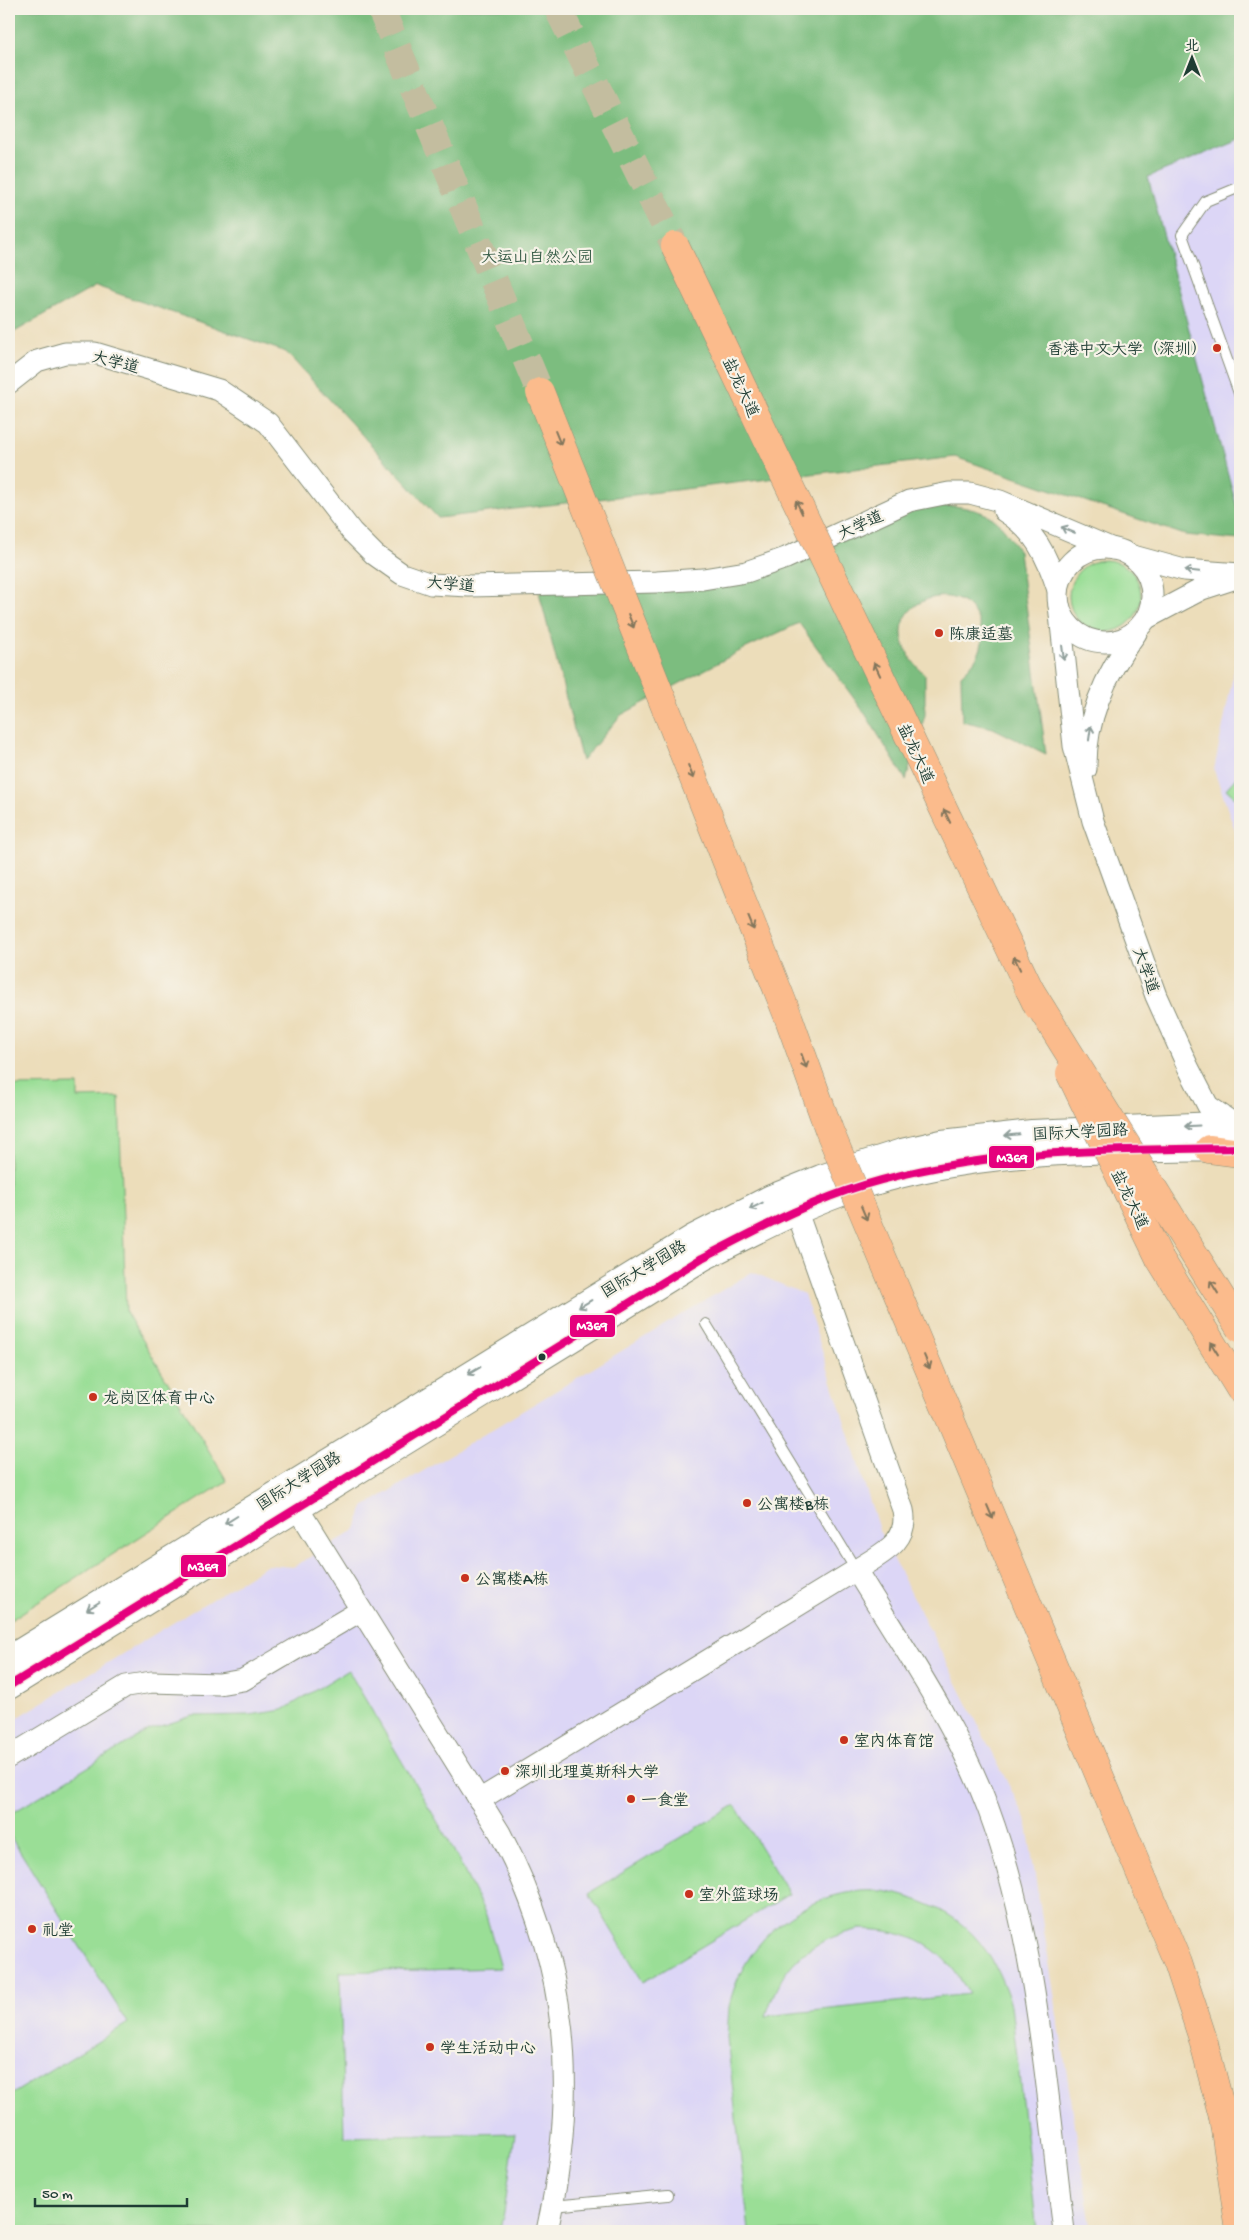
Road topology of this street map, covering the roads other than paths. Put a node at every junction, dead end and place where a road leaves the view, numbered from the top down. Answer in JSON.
{"nodes":[{"id":1,"x":1240,"y":187,"type":"edge"},
{"id":2,"x":675,"y":246,"type":"tunnel mouth"},
{"id":3,"x":9,"y":383,"type":"edge"},
{"id":4,"x":540,"y":392,"type":"tunnel mouth"},
{"id":5,"x":1240,"y":396,"type":"edge"},
{"id":6,"x":970,"y":493,"type":"junction"},
{"id":7,"x":1120,"y":551,"type":"junction"},
{"id":8,"x":1240,"y":576,"type":"edge"},
{"id":9,"x":1058,"y":597,"type":"junction"},
{"id":10,"x":1143,"y":623,"type":"junction"},
{"id":11,"x":1087,"y":799,"type":"junction"},
{"id":12,"x":1028,"y":987,"type":"junction"},
{"id":13,"x":1238,"y":1132,"type":"edge"},
{"id":14,"x":1209,"y":1149,"type":"junction"},
{"id":15,"x":1240,"y":1153,"type":"edge"},
{"id":16,"x":793,"y":1201,"type":"junction"},
{"id":17,"x":706,"y":1324,"type":"dead end"},
{"id":18,"x":1240,"y":1328,"type":"edge"},
{"id":19,"x":1240,"y":1389,"type":"edge"},
{"id":20,"x":292,"y":1498,"type":"junction"},
{"id":21,"x":856,"y":1570,"type":"junction"},
{"id":22,"x":360,"y":1611,"type":"junction"},
{"id":23,"x":9,"y":1659,"type":"edge"},
{"id":24,"x":9,"y":1686,"type":"edge"},
{"id":25,"x":9,"y":1757,"type":"edge"},
{"id":26,"x":479,"y":1800,"type":"junction"},
{"id":27,"x":668,"y":2195,"type":"dead end"},
{"id":28,"x":553,"y":2206,"type":"junction"},
{"id":29,"x":547,"y":2231,"type":"edge"},
{"id":30,"x":1064,"y":2231,"type":"edge"},
{"id":31,"x":1240,"y":2231,"type":"edge"}],
"edges":[{"from":1,"to":5,"type":"lane"},
{"from":12,"to":2,"type":"main road","name":"盐龙大道","one_way":true,"bridge":true},
{"from":3,"to":6,"type":"street","name":"大学道"},
{"from":4,"to":31,"type":"main road","one_way":true,"bridge":true},
{"from":7,"to":6,"type":"street","name":"大学道","one_way":true},
{"from":6,"to":9,"type":"street","name":"大学道"},
{"from":8,"to":7,"type":"street","one_way":true},
{"from":7,"to":9,"type":"street","name":"大学道"},
{"from":7,"to":10,"type":"street","name":"大学道"},
{"from":8,"to":10,"type":"street"},
{"from":9,"to":10,"type":"street","name":"大学道"},
{"from":9,"to":11,"type":"street","name":"大学道","one_way":true},
{"from":11,"to":10,"type":"street","name":"大学道","one_way":true},
{"from":11,"to":13,"type":"street","name":"大学道"},
{"from":18,"to":12,"type":"main road","one_way":true,"bridge":true},
{"from":19,"to":12,"type":"main road","name":"盐龙大道","one_way":true,"bridge":true},
{"from":13,"to":14,"type":"street","name":"国际大学园路"},
{"from":13,"to":16,"type":"street","name":"国际大学园路","one_way":true},
{"from":14,"to":15,"type":"main road"},
{"from":14,"to":16,"type":"street","name":"国际大学园路"},
{"from":16,"to":20,"type":"street","name":"国际大学园路"},
{"from":16,"to":21,"type":"street"},
{"from":17,"to":21,"type":"lane"},
{"from":20,"to":22,"type":"street"},
{"from":20,"to":23,"type":"street","name":"国际大学园路","one_way":true},
{"from":20,"to":24,"type":"street","name":"国际大学园路"},
{"from":21,"to":26,"type":"street"},
{"from":21,"to":30,"type":"street"},
{"from":22,"to":25,"type":"street"},
{"from":22,"to":26,"type":"street"},
{"from":26,"to":28,"type":"street"},
{"from":27,"to":28,"type":"lane"},
{"from":28,"to":29,"type":"street"}]}
